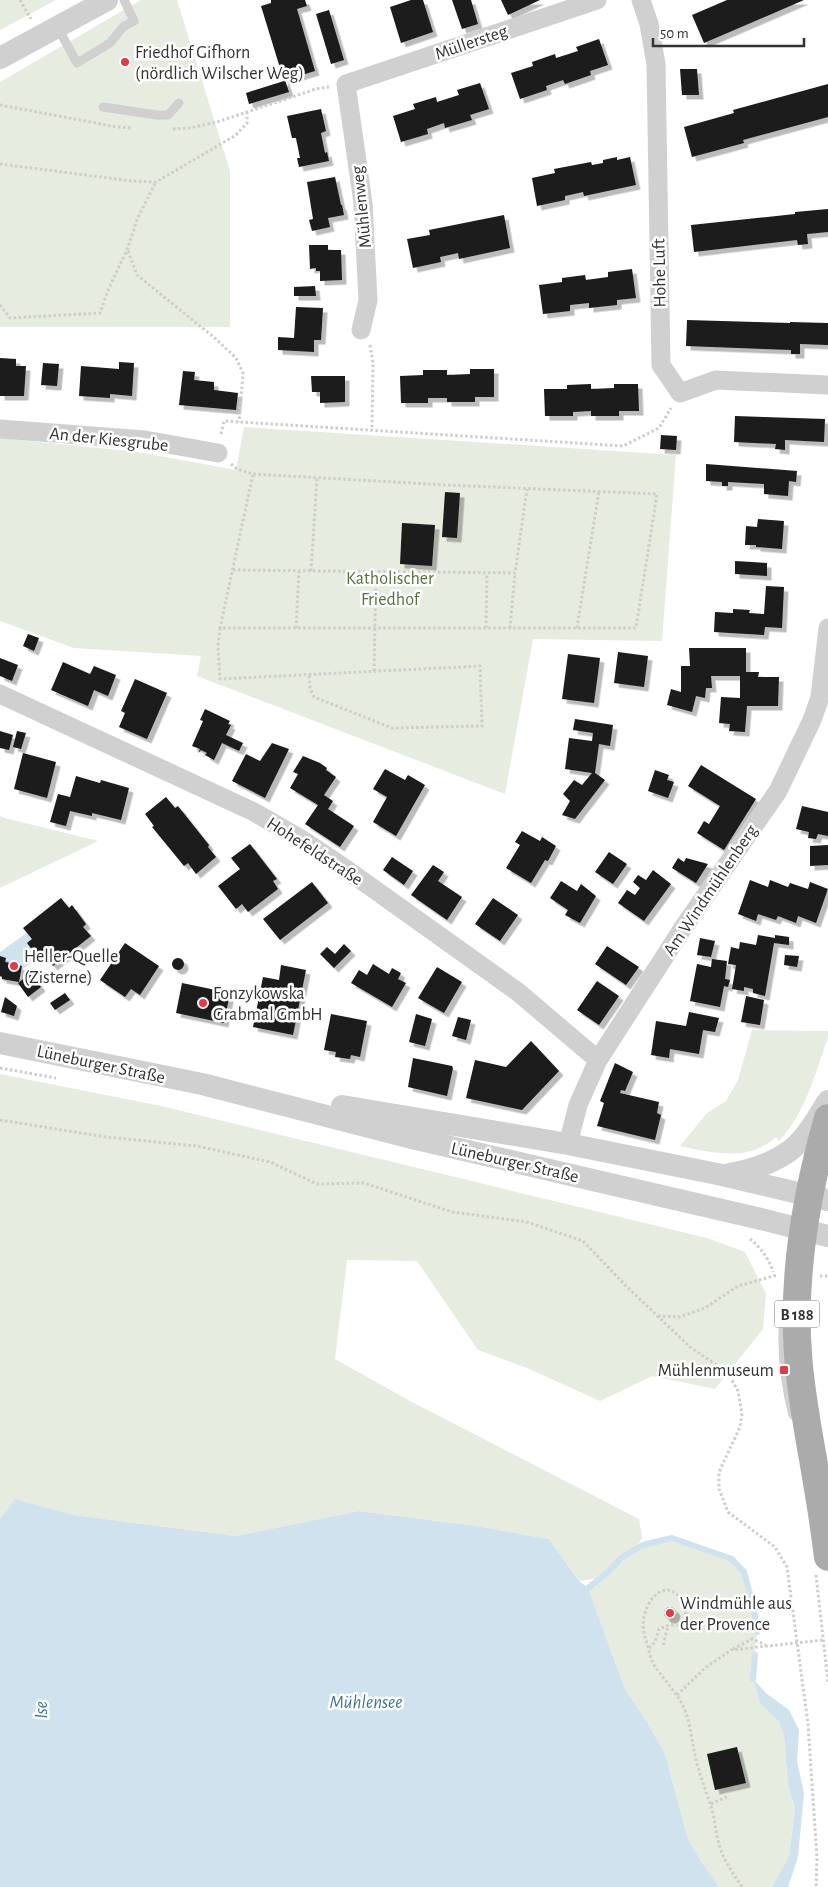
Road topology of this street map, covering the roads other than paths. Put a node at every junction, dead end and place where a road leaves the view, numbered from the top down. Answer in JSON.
{"nodes":[{"id":1,"x":107,"y":0,"type":"edge"},
{"id":2,"x":124,"y":0,"type":"edge"},
{"id":3,"x":597,"y":0,"type":"edge"},
{"id":4,"x":641,"y":0,"type":"edge"},
{"id":5,"x":57,"y":27,"type":"junction"},
{"id":6,"x":2,"y":52,"type":"edge"},
{"id":7,"x":346,"y":84,"type":"joint"},
{"id":8,"x":180,"y":103,"type":"dead end"},
{"id":9,"x":103,"y":107,"type":"dead end"},
{"id":10,"x":361,"y":330,"type":"road end"},
{"id":11,"x":828,"y":385,"type":"edge"},
{"id":12,"x":0,"y":429,"type":"edge"},
{"id":13,"x":218,"y":453,"type":"road end"},
{"id":14,"x":828,"y":628,"type":"edge"},
{"id":15,"x":0,"y":694,"type":"edge"},
{"id":16,"x":0,"y":1043,"type":"edge"},
{"id":17,"x":598,"y":1060,"type":"junction"},
{"id":18,"x":202,"y":1084,"type":"junction"},
{"id":19,"x":828,"y":1101,"type":"edge"},
{"id":20,"x":828,"y":1118,"type":"edge"},
{"id":21,"x":568,"y":1144,"type":"junction"},
{"id":22,"x":722,"y":1174,"type":"junction"},
{"id":23,"x":818,"y":1198,"type":"edge"},
{"id":24,"x":816,"y":1233,"type":"edge"},
{"id":25,"x":828,"y":1556,"type":"edge"}],
"edges":[{"from":1,"to":5,"type":"street"},
{"from":2,"to":5,"type":"lane"},
{"from":3,"to":7,"type":"street","name":"Müllersteg"},
{"from":4,"to":11,"type":"street","name":"Hohe Luft"},
{"from":5,"to":6,"type":"street"},
{"from":7,"to":10,"type":"street","name":"Mühlenweg"},
{"from":8,"to":9,"type":"lane"},
{"from":12,"to":13,"type":"street","name":"An der Kiesgrube"},
{"from":14,"to":17,"type":"street","name":"Am Windmühlenberg"},
{"from":15,"to":17,"type":"street","name":"Hohefeldstraße"},
{"from":16,"to":18,"type":"street","name":"Lüneburger Straße"},
{"from":17,"to":21,"type":"street","name":"Am Windmühlenberg"},
{"from":18,"to":21,"type":"street","name":"Lüneburger Straße"},
{"from":18,"to":24,"type":"street","name":"Lüneburger Straße"},
{"from":19,"to":22,"type":"street"},
{"from":20,"to":23,"type":"main road","number":"B 188"},
{"from":21,"to":22,"type":"street","name":"Lüneburger Straße"},
{"from":22,"to":23,"type":"street","name":"Lüneburger Straße"},
{"from":23,"to":24,"type":"main road","number":"B 188"},
{"from":24,"to":25,"type":"main road","number":"B 188"}]}
